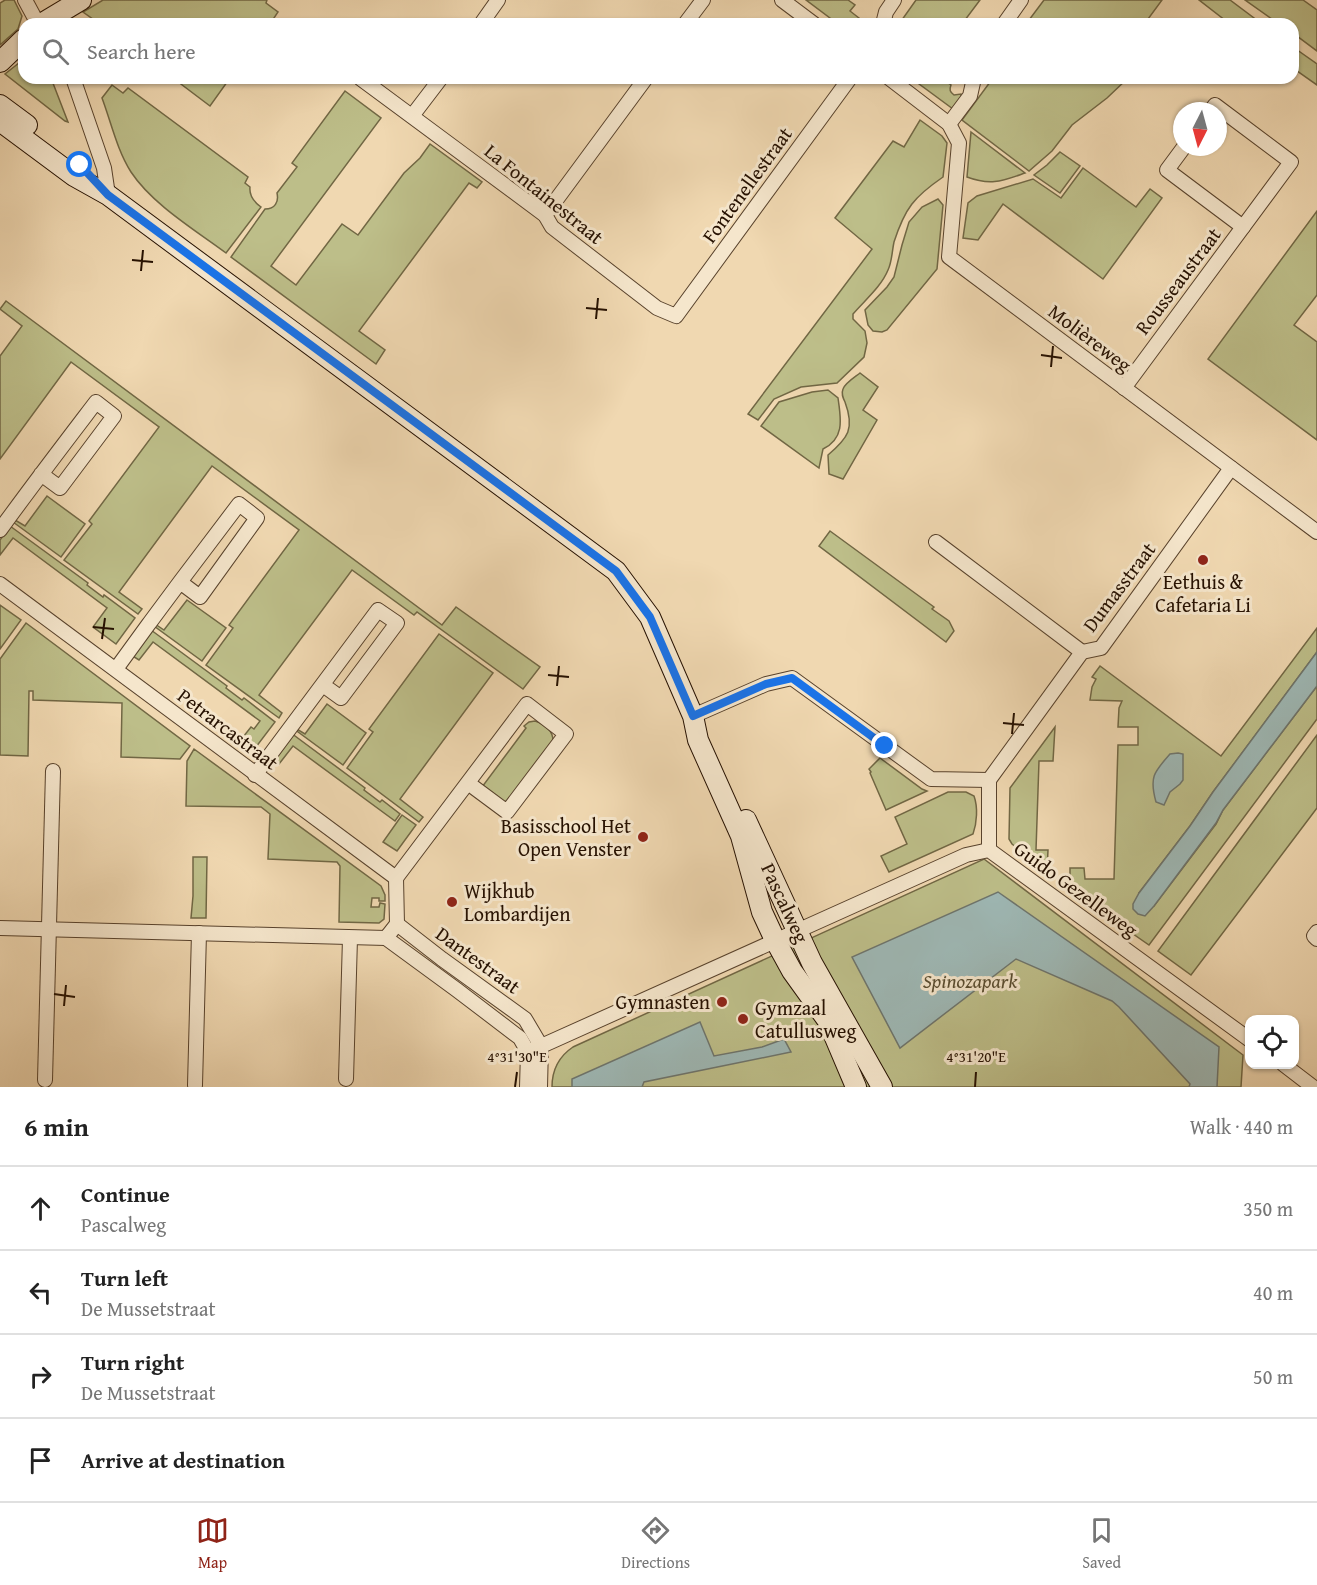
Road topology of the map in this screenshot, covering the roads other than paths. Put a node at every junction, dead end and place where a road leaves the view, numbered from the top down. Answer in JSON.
{"nodes":[{"id":1,"x":25,"y":0,"type":"edge"},
{"id":2,"x":81,"y":0,"type":"edge"},
{"id":3,"x":498,"y":0,"type":"edge"},
{"id":4,"x":703,"y":0,"type":"edge"},
{"id":5,"x":782,"y":0,"type":"edge"},
{"id":6,"x":894,"y":0,"type":"edge"},
{"id":7,"x":1021,"y":0,"type":"edge"},
{"id":8,"x":42,"y":18,"type":"edge"},
{"id":9,"x":52,"y":18,"type":"edge"},
{"id":10,"x":485,"y":18,"type":"edge"},
{"id":11,"x":690,"y":18,"type":"edge"},
{"id":12,"x":806,"y":18,"type":"edge"},
{"id":13,"x":885,"y":18,"type":"edge"},
{"id":14,"x":1008,"y":18,"type":"edge"},
{"id":15,"x":18,"y":45,"type":"edge"},
{"id":16,"x":0,"y":62,"type":"edge"},
{"id":17,"x":75,"y":84,"type":"edge"},
{"id":18,"x":368,"y":84,"type":"edge"},
{"id":19,"x":436,"y":84,"type":"edge"},
{"id":20,"x":642,"y":84,"type":"edge"},
{"id":21,"x":846,"y":84,"type":"edge"},
{"id":22,"x":897,"y":84,"type":"edge"},
{"id":23,"x":973,"y":84,"type":"edge"},
{"id":24,"x":0,"y":105,"type":"edge"},
{"id":25,"x":1227,"y":114,"type":"edge"},
{"id":26,"x":412,"y":116,"type":"junction"},
{"id":27,"x":0,"y":121,"type":"edge"},
{"id":28,"x":949,"y":124,"type":"junction"},
{"id":29,"x":1177,"y":156,"type":"edge"},
{"id":30,"x":108,"y":195,"type":"junction"},
{"id":31,"x":545,"y":215,"type":"junction"},
{"id":32,"x":1243,"y":227,"type":"junction"},
{"id":33,"x":676,"y":316,"type":"joint"},
{"id":34,"x":1124,"y":388,"type":"junction"},
{"id":35,"x":1231,"y":468,"type":"junction"},
{"id":36,"x":41,"y":474,"type":"junction"},
{"id":37,"x":0,"y":530,"type":"edge"},
{"id":38,"x":1317,"y":532,"type":"edge"},
{"id":39,"x":936,"y":542,"type":"dead end"},
{"id":40,"x":180,"y":582,"type":"junction"},
{"id":41,"x":0,"y":584,"type":"edge"},
{"id":42,"x":1082,"y":652,"type":"junction"},
{"id":43,"x":116,"y":669,"type":"junction"},
{"id":44,"x":323,"y":685,"type":"junction"},
{"id":45,"x":693,"y":716,"type":"junction"},
{"id":46,"x":53,"y":771,"type":"dead end"},
{"id":47,"x":255,"y":775,"type":"junction"},
{"id":48,"x":989,"y":780,"type":"junction"},
{"id":49,"x":468,"y":783,"type":"junction"},
{"id":50,"x":989,"y":850,"type":"junction"},
{"id":51,"x":396,"y":878,"type":"junction"},
{"id":52,"x":397,"y":924,"type":"junction"},
{"id":53,"x":0,"y":928,"type":"edge"},
{"id":54,"x":49,"y":929,"type":"junction"},
{"id":55,"x":797,"y":930,"type":"junction"},
{"id":56,"x":1317,"y":932,"type":"edge"},
{"id":57,"x":199,"y":933,"type":"junction"},
{"id":58,"x":350,"y":938,"type":"junction"},
{"id":59,"x":386,"y":938,"type":"junction"},
{"id":60,"x":1317,"y":939,"type":"edge"},
{"id":61,"x":769,"y":943,"type":"junction"},
{"id":62,"x":1245,"y":1036,"type":"edge"},
{"id":63,"x":535,"y":1049,"type":"junction"},
{"id":64,"x":1288,"y":1069,"type":"edge"},
{"id":65,"x":346,"y":1079,"type":"dead end"},
{"id":66,"x":45,"y":1080,"type":"dead end"},
{"id":67,"x":195,"y":1085,"type":"dead end"},
{"id":68,"x":527,"y":1087,"type":"edge"},
{"id":69,"x":540,"y":1087,"type":"edge"},
{"id":70,"x":856,"y":1087,"type":"edge"},
{"id":71,"x":882,"y":1087,"type":"edge"},
{"id":72,"x":1313,"y":1087,"type":"edge"}],
"edges":[{"from":1,"to":8,"type":"street"},
{"from":2,"to":9,"type":"street"},
{"from":3,"to":10,"type":"street"},
{"from":4,"to":11,"type":"street"},
{"from":5,"to":12,"type":"street"},
{"from":6,"to":13,"type":"street"},
{"from":7,"to":14,"type":"street"},
{"from":15,"to":16,"type":"street"},
{"from":17,"to":30,"type":"street"},
{"from":18,"to":26,"type":"street","name":"La Fontainestraat"},
{"from":19,"to":26,"type":"street"},
{"from":20,"to":31,"type":"street"},
{"from":21,"to":33,"type":"street","name":"Fontenellestraat"},
{"from":22,"to":28,"type":"street"},
{"from":23,"to":28,"type":"street"},
{"from":24,"to":30,"type":"street","name":"Pascalweg"},
{"from":25,"to":32,"type":"street","name":"Rousseaustraat"},
{"from":26,"to":31,"type":"street","name":"La Fontainestraat"},
{"from":27,"to":30,"type":"street","name":"Pascalweg"},
{"from":28,"to":34,"type":"street","name":"Molièreweg"},
{"from":29,"to":32,"type":"street","name":"Rousseaustraat"},
{"from":30,"to":45,"type":"street","name":"Pascalweg"},
{"from":31,"to":33,"type":"street","name":"La Fontainestraat"},
{"from":32,"to":34,"type":"street","name":"Rousseaustraat"},
{"from":34,"to":35,"type":"street","name":"Molièreweg"},
{"from":35,"to":38,"type":"street","name":"Molièreweg"},
{"from":35,"to":42,"type":"street","name":"Dumasstraat"},
{"from":36,"to":36,"type":"street"},
{"from":36,"to":37,"type":"street"},
{"from":39,"to":42,"type":"street"},
{"from":40,"to":40,"type":"street"},
{"from":40,"to":43,"type":"street"},
{"from":41,"to":43,"type":"street","name":"Petrarcastraat"},
{"from":42,"to":48,"type":"street","name":"Dumasstraat"},
{"from":43,"to":47,"type":"street","name":"Petrarcastraat"},
{"from":44,"to":44,"type":"street"},
{"from":44,"to":47,"type":"street"},
{"from":45,"to":48,"type":"street"},
{"from":45,"to":55,"type":"street","name":"Pascalweg"},
{"from":45,"to":61,"type":"street","name":"Pascalweg"},
{"from":46,"to":54,"type":"street"},
{"from":47,"to":51,"type":"street","name":"Petrarcastraat"},
{"from":48,"to":50,"type":"street"},
{"from":49,"to":49,"type":"street"},
{"from":49,"to":51,"type":"street"},
{"from":50,"to":55,"type":"street","name":"Guido Gezelleweg"},
{"from":50,"to":62,"type":"street","name":"Guido Gezelleweg"},
{"from":51,"to":52,"type":"street"},
{"from":52,"to":59,"type":"street"},
{"from":52,"to":63,"type":"street","name":"Dantestraat"},
{"from":53,"to":54,"type":"street"},
{"from":54,"to":57,"type":"street"},
{"from":54,"to":66,"type":"street"},
{"from":55,"to":61,"type":"street"},
{"from":55,"to":71,"type":"street","name":"Pascalweg"},
{"from":56,"to":60,"type":"street"},
{"from":57,"to":58,"type":"street"},
{"from":57,"to":67,"type":"street"},
{"from":58,"to":59,"type":"street"},
{"from":58,"to":65,"type":"street"},
{"from":59,"to":63,"type":"street","name":"Dantestraat"},
{"from":61,"to":63,"type":"street"},
{"from":61,"to":70,"type":"street","name":"Pascalweg"},
{"from":63,"to":68,"type":"street"},
{"from":63,"to":69,"type":"street"},
{"from":64,"to":72,"type":"street"}]}
